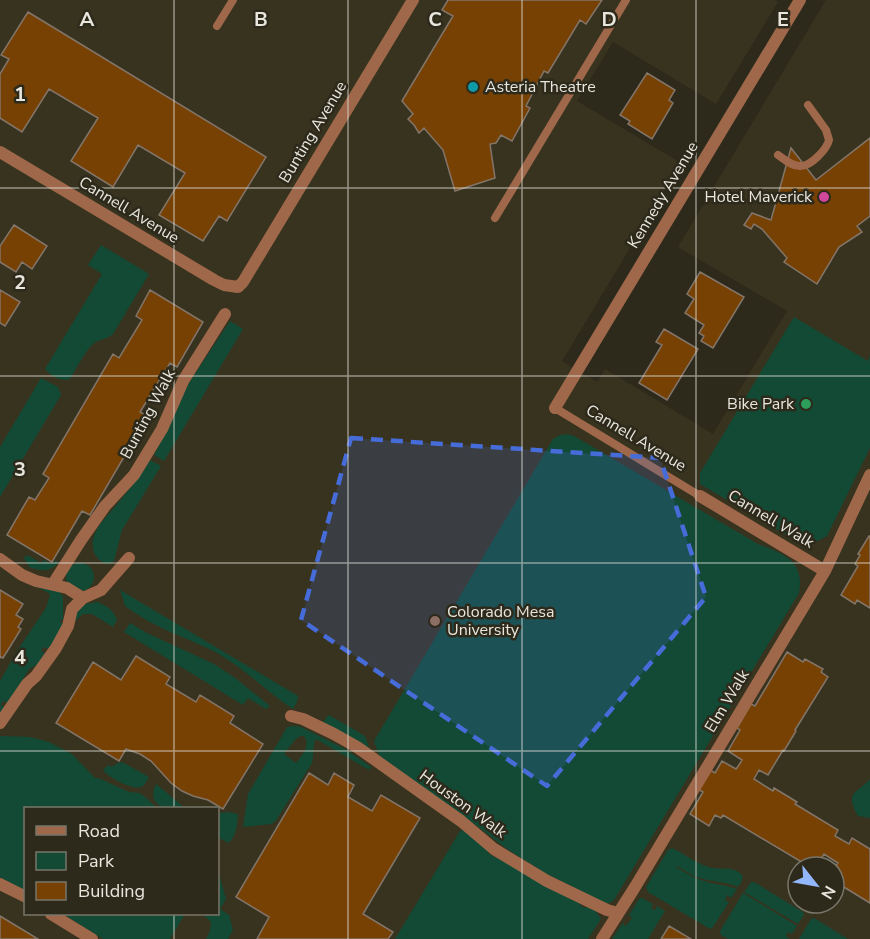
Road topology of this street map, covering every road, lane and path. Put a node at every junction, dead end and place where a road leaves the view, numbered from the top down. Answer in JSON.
{"nodes":[{"id":1,"x":233,"y":0,"type":"edge"},
{"id":2,"x":412,"y":0,"type":"edge"},
{"id":3,"x":626,"y":0,"type":"edge"},
{"id":4,"x":800,"y":0,"type":"edge"},
{"id":5,"x":217,"y":26,"type":"dead end"},
{"id":6,"x":808,"y":105,"type":"dead end"},
{"id":7,"x":0,"y":152,"type":"edge"},
{"id":8,"x":778,"y":155,"type":"dead end"},
{"id":9,"x":495,"y":218,"type":"dead end"},
{"id":10,"x":243,"y":282,"type":"joint"},
{"id":11,"x":225,"y":314,"type":"dead end"},
{"id":12,"x":555,"y":408,"type":"joint"},
{"id":13,"x":870,"y":475,"type":"edge"},
{"id":14,"x":700,"y":496,"type":"joint"},
{"id":15,"x":129,"y":558,"type":"dead end"},
{"id":16,"x":0,"y":559,"type":"edge"},
{"id":17,"x":825,"y":571,"type":"junction"},
{"id":18,"x":53,"y":584,"type":"junction"},
{"id":19,"x":83,"y":598,"type":"junction"},
{"id":20,"x":291,"y":716,"type":"dead end"},
{"id":21,"x":0,"y":723,"type":"edge"},
{"id":22,"x":0,"y":884,"type":"edge"},
{"id":23,"x":24,"y":896,"type":"edge"},
{"id":24,"x":618,"y":913,"type":"junction"},
{"id":25,"x":53,"y":915,"type":"edge"},
{"id":26,"x":92,"y":939,"type":"edge"},
{"id":27,"x":602,"y":939,"type":"edge"}],
"edges":[{"from":1,"to":5,"type":"lane"},
{"from":2,"to":10,"type":"street","name":"Bunting Avenue"},
{"from":3,"to":9,"type":"lane"},
{"from":4,"to":12,"type":"street","name":"Kennedy Avenue"},
{"from":6,"to":8,"type":"lane"},
{"from":7,"to":10,"type":"street","name":"Cannell Avenue"},
{"from":11,"to":18,"type":"street","name":"Bunting Walk"},
{"from":12,"to":14,"type":"lane","name":"Cannell Avenue"},
{"from":13,"to":17,"type":"street","name":"Elm Walk"},
{"from":14,"to":17,"type":"street","name":"Cannell Walk"},
{"from":15,"to":19,"type":"street"},
{"from":16,"to":18,"type":"street"},
{"from":17,"to":24,"type":"street","name":"Elm Walk"},
{"from":18,"to":19,"type":"street"},
{"from":19,"to":21,"type":"street"},
{"from":20,"to":24,"type":"street","name":"Houston Walk"},
{"from":22,"to":23,"type":"street"},
{"from":24,"to":27,"type":"street","name":"Elm Walk"},
{"from":25,"to":26,"type":"street"}]}
